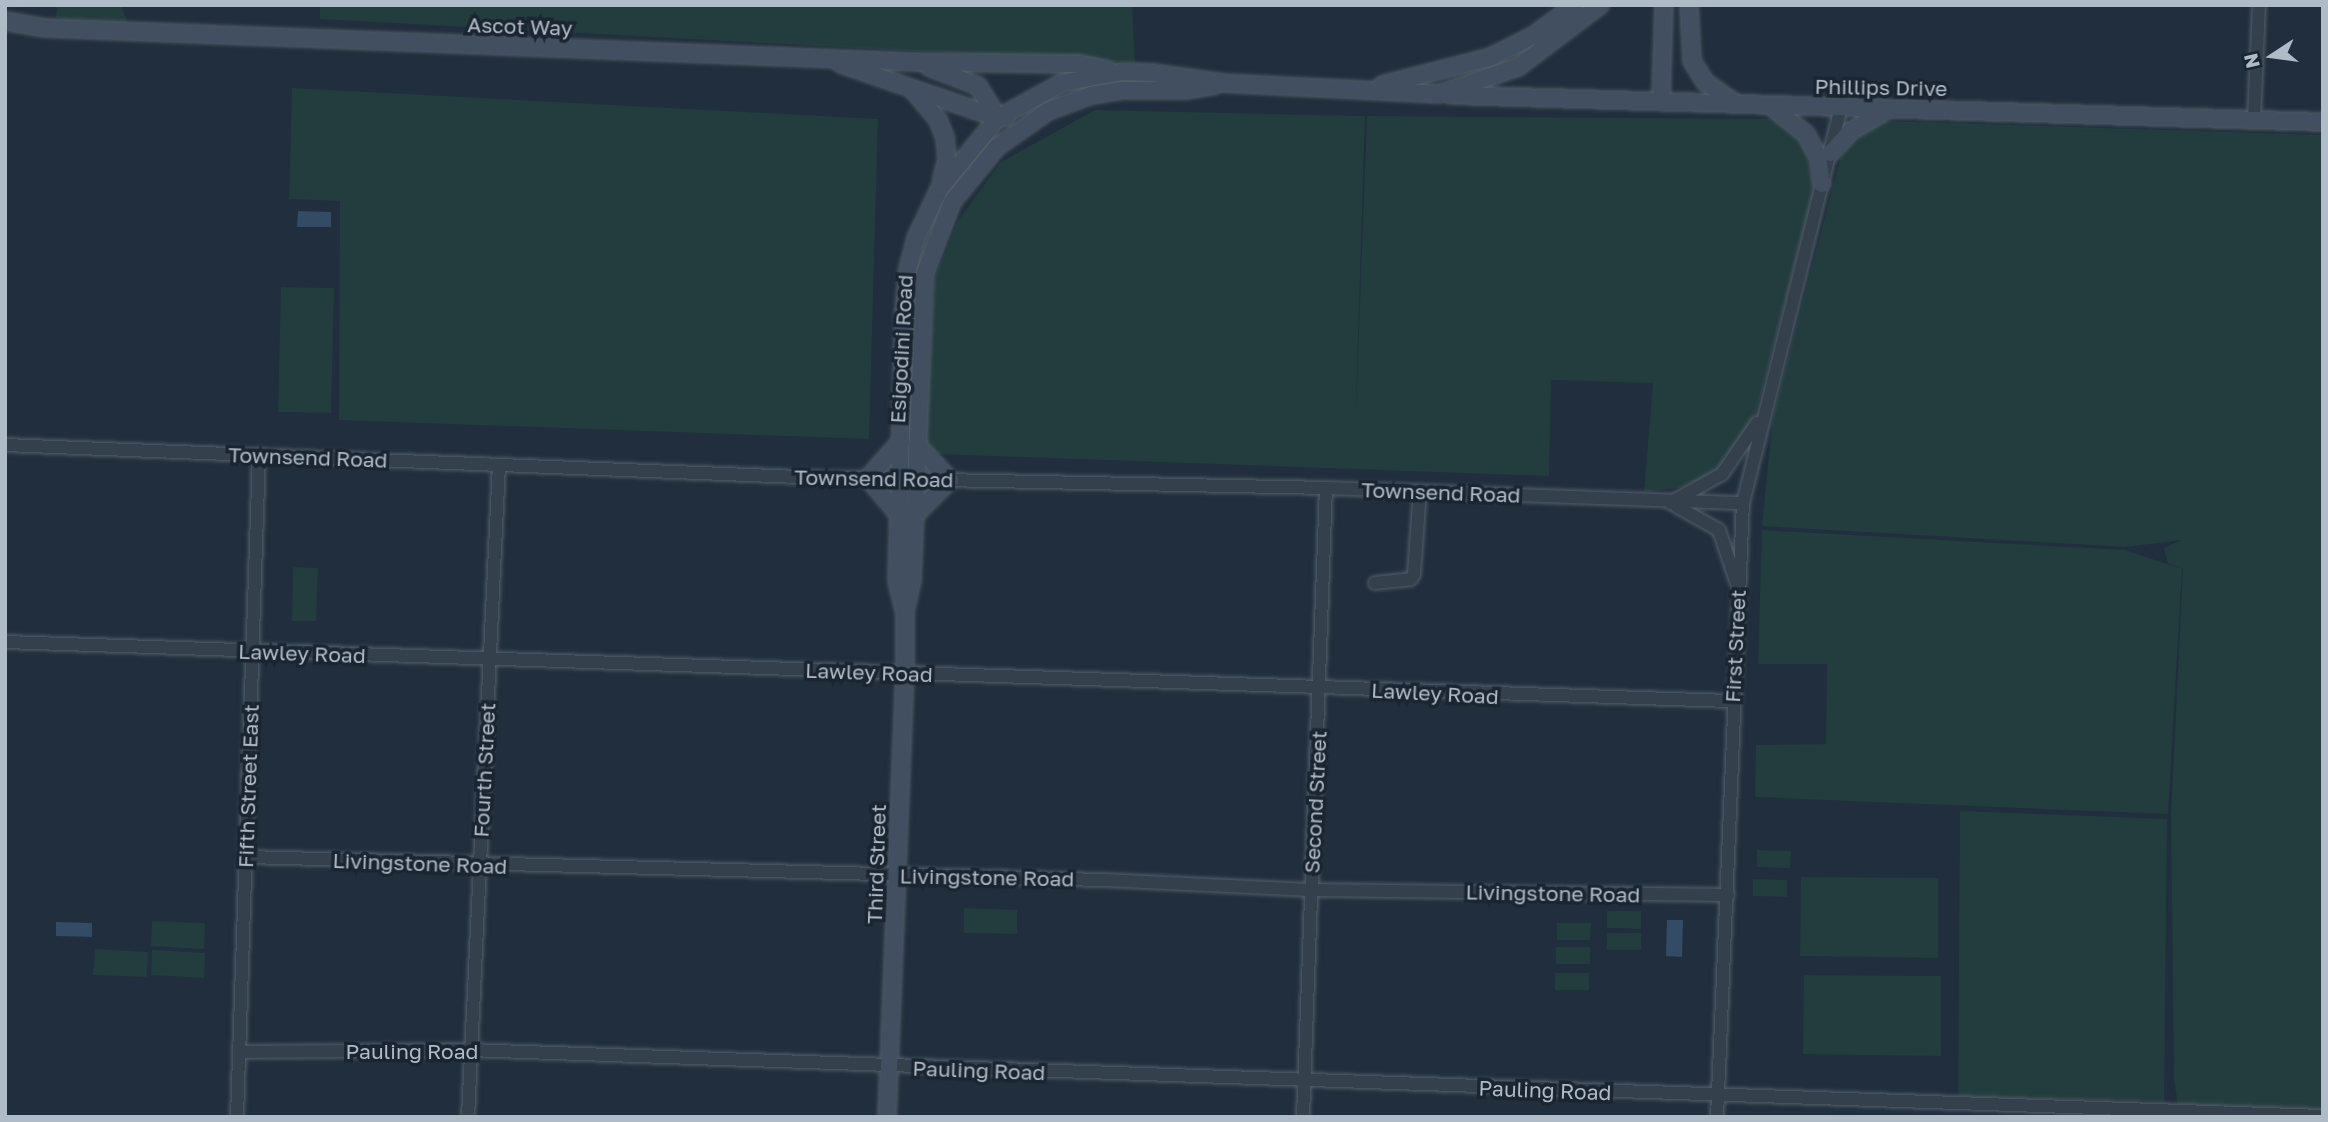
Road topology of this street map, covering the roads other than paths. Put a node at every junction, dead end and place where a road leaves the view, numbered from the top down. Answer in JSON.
{"nodes":[{"id":1,"x":1575,"y":5,"type":"edge"},
{"id":2,"x":1600,"y":5,"type":"edge"},
{"id":3,"x":1664,"y":5,"type":"edge"},
{"id":4,"x":1689,"y":5,"type":"edge"},
{"id":5,"x":2259,"y":5,"type":"edge"},
{"id":6,"x":5,"y":21,"type":"edge"},
{"id":7,"x":824,"y":59,"type":"junction"},
{"id":8,"x":914,"y":62,"type":"junction"},
{"id":9,"x":1122,"y":72,"type":"junction"},
{"id":10,"x":1222,"y":83,"type":"junction"},
{"id":11,"x":911,"y":88,"type":"junction"},
{"id":12,"x":1355,"y":90,"type":"junction"},
{"id":13,"x":1438,"y":94,"type":"junction"},
{"id":14,"x":1091,"y":95,"type":"junction"},
{"id":15,"x":1661,"y":99,"type":"junction"},
{"id":16,"x":1736,"y":104,"type":"junction"},
{"id":17,"x":1770,"y":106,"type":"junction"},
{"id":18,"x":1841,"y":108,"type":"junction"},
{"id":19,"x":1889,"y":108,"type":"junction"},
{"id":20,"x":998,"y":118,"type":"junction"},
{"id":21,"x":2253,"y":119,"type":"junction"},
{"id":22,"x":2323,"y":122,"type":"edge"},
{"id":23,"x":1830,"y":153,"type":"junction"},
{"id":24,"x":1822,"y":184,"type":"junction"},
{"id":25,"x":940,"y":188,"type":"junction"},
{"id":26,"x":952,"y":202,"type":"junction"},
{"id":27,"x":1763,"y":414,"type":"junction"},
{"id":28,"x":909,"y":443,"type":"junction"},
{"id":29,"x":5,"y":445,"type":"edge"},
{"id":30,"x":259,"y":455,"type":"junction"},
{"id":31,"x":499,"y":465,"type":"junction"},
{"id":32,"x":868,"y":478,"type":"junction"},
{"id":33,"x":908,"y":479,"type":"junction"},
{"id":34,"x":950,"y":480,"type":"junction"},
{"id":35,"x":1326,"y":488,"type":"junction"},
{"id":36,"x":1420,"y":491,"type":"junction"},
{"id":37,"x":1670,"y":503,"type":"junction"},
{"id":38,"x":1744,"y":503,"type":"junction"},
{"id":39,"x":907,"y":515,"type":"junction"},
{"id":40,"x":1375,"y":583,"type":"dead end"},
{"id":41,"x":1738,"y":592,"type":"junction"},
{"id":42,"x":5,"y":642,"type":"edge"},
{"id":43,"x":253,"y":651,"type":"junction"},
{"id":44,"x":491,"y":660,"type":"junction"},
{"id":45,"x":905,"y":673,"type":"junction"},
{"id":46,"x":1321,"y":688,"type":"junction"},
{"id":47,"x":1732,"y":701,"type":"junction"},
{"id":48,"x":246,"y":857,"type":"junction"},
{"id":49,"x":478,"y":865,"type":"junction"},
{"id":50,"x":896,"y":875,"type":"junction"},
{"id":51,"x":1311,"y":890,"type":"junction"},
{"id":52,"x":1728,"y":895,"type":"junction"},
{"id":53,"x":469,"y":1050,"type":"junction"},
{"id":54,"x":239,"y":1052,"type":"junction"},
{"id":55,"x":889,"y":1067,"type":"junction"},
{"id":56,"x":1304,"y":1081,"type":"junction"},
{"id":57,"x":1719,"y":1096,"type":"junction"},
{"id":58,"x":2171,"y":1114,"type":"edge"},
{"id":59,"x":2323,"y":1116,"type":"edge"},
{"id":60,"x":237,"y":1117,"type":"edge"},
{"id":61,"x":468,"y":1117,"type":"edge"},
{"id":62,"x":887,"y":1117,"type":"edge"},
{"id":63,"x":1303,"y":1117,"type":"edge"},
{"id":64,"x":1717,"y":1117,"type":"edge"}],
"edges":[{"from":1,"to":12,"type":"main road","name":"Esigodini Road"},
{"from":2,"to":13,"type":"main road","name":"Esigodini Road"},
{"from":3,"to":15,"type":"main road"},
{"from":4,"to":16,"type":"main road"},
{"from":5,"to":21,"type":"street"},
{"from":6,"to":7,"type":"main road","name":"Ascot Way"},
{"from":7,"to":8,"type":"main road","name":"Ascot Way"},
{"from":7,"to":11,"type":"main road"},
{"from":8,"to":9,"type":"main road","name":"Ascot Way"},
{"from":8,"to":20,"type":"main road"},
{"from":9,"to":10,"type":"main road","name":"Esigodini Road"},
{"from":9,"to":20,"type":"main road","name":"Esigodini Road"},
{"from":10,"to":12,"type":"main road","name":"Esigodini Road"},
{"from":10,"to":14,"type":"main road","name":"Esigodini Road"},
{"from":11,"to":20,"type":"main road"},
{"from":11,"to":25,"type":"main road"},
{"from":12,"to":13,"type":"main road","name":"Esigodini Road"},
{"from":13,"to":15,"type":"main road","name":"Phillips Drive"},
{"from":14,"to":20,"type":"main road"},
{"from":14,"to":26,"type":"main road","name":"Esigodini Road"},
{"from":15,"to":16,"type":"main road","name":"Phillips Drive"},
{"from":16,"to":17,"type":"main road","name":"Phillips Drive"},
{"from":17,"to":18,"type":"main road","name":"Phillips Drive"},
{"from":17,"to":24,"type":"main road"},
{"from":18,"to":19,"type":"main road","name":"Phillips Drive"},
{"from":18,"to":23,"type":"street","name":"First Street"},
{"from":19,"to":21,"type":"main road","name":"Phillips Drive"},
{"from":19,"to":23,"type":"main road"},
{"from":20,"to":25,"type":"main road","name":"Esigodini Road"},
{"from":20,"to":26,"type":"main road"},
{"from":21,"to":22,"type":"main road","name":"Phillips Drive"},
{"from":23,"to":24,"type":"street","name":"First Street"},
{"from":24,"to":27,"type":"street","name":"First Street"},
{"from":25,"to":28,"type":"main road","name":"Esigodini Road"},
{"from":26,"to":28,"type":"main road","name":"Esigodini Road"},
{"from":27,"to":37,"type":"street"},
{"from":27,"to":38,"type":"street","name":"First Street"},
{"from":28,"to":32,"type":"main road"},
{"from":28,"to":33,"type":"main road","name":"Esigodini Road"},
{"from":28,"to":34,"type":"main road"},
{"from":29,"to":30,"type":"street","name":"Townsend Road"},
{"from":30,"to":31,"type":"street","name":"Townsend Road"},
{"from":30,"to":43,"type":"street","name":"Fifth Street East"},
{"from":31,"to":32,"type":"street","name":"Townsend Road"},
{"from":31,"to":44,"type":"street","name":"Fourth Street"},
{"from":32,"to":33,"type":"street","name":"Townsend Road"},
{"from":32,"to":39,"type":"main road"},
{"from":33,"to":34,"type":"street","name":"Townsend Road"},
{"from":33,"to":39,"type":"main road","name":"Third Street"},
{"from":34,"to":35,"type":"street","name":"Townsend Road"},
{"from":34,"to":39,"type":"main road"},
{"from":35,"to":36,"type":"street","name":"Townsend Road"},
{"from":35,"to":46,"type":"street","name":"Second Street"},
{"from":36,"to":37,"type":"street","name":"Townsend Road"},
{"from":36,"to":40,"type":"street"},
{"from":37,"to":38,"type":"street","name":"Townsend Road"},
{"from":37,"to":41,"type":"street"},
{"from":38,"to":41,"type":"street","name":"First Street"},
{"from":39,"to":45,"type":"main road","name":"Third Street"},
{"from":41,"to":47,"type":"street","name":"First Street"},
{"from":42,"to":43,"type":"street","name":"Lawley Road"},
{"from":43,"to":44,"type":"street","name":"Lawley Road"},
{"from":43,"to":48,"type":"street","name":"Fifth Street East"},
{"from":44,"to":45,"type":"street","name":"Lawley Road"},
{"from":44,"to":49,"type":"street","name":"Fourth Street"},
{"from":45,"to":46,"type":"street","name":"Lawley Road"},
{"from":45,"to":50,"type":"main road","name":"Third Street"},
{"from":46,"to":47,"type":"street","name":"Lawley Road"},
{"from":46,"to":51,"type":"street","name":"Second Street"},
{"from":47,"to":52,"type":"street","name":"First Street"},
{"from":48,"to":49,"type":"street","name":"Livingstone Road"},
{"from":48,"to":54,"type":"street","name":"Fifth Street East"},
{"from":49,"to":50,"type":"street","name":"Livingstone Road"},
{"from":49,"to":53,"type":"street","name":"Fourth Street"},
{"from":50,"to":51,"type":"street","name":"Livingstone Road"},
{"from":50,"to":55,"type":"main road","name":"Third Street"},
{"from":51,"to":52,"type":"street","name":"Livingstone Road"},
{"from":51,"to":56,"type":"street","name":"Second Street"},
{"from":52,"to":57,"type":"street","name":"First Street"},
{"from":53,"to":54,"type":"street","name":"Pauling Road"},
{"from":53,"to":55,"type":"street","name":"Pauling Road"},
{"from":53,"to":61,"type":"street","name":"Fourth Street"},
{"from":54,"to":60,"type":"street","name":"Fifth Street East"},
{"from":55,"to":56,"type":"street","name":"Pauling Road"},
{"from":55,"to":62,"type":"main road","name":"Third Street"},
{"from":56,"to":57,"type":"street","name":"Pauling Road"},
{"from":56,"to":63,"type":"street","name":"Second Street"},
{"from":57,"to":58,"type":"street","name":"Pauling Road"},
{"from":57,"to":64,"type":"street","name":"First Street"},
{"from":58,"to":59,"type":"street","name":"Pauling Road"}]}
